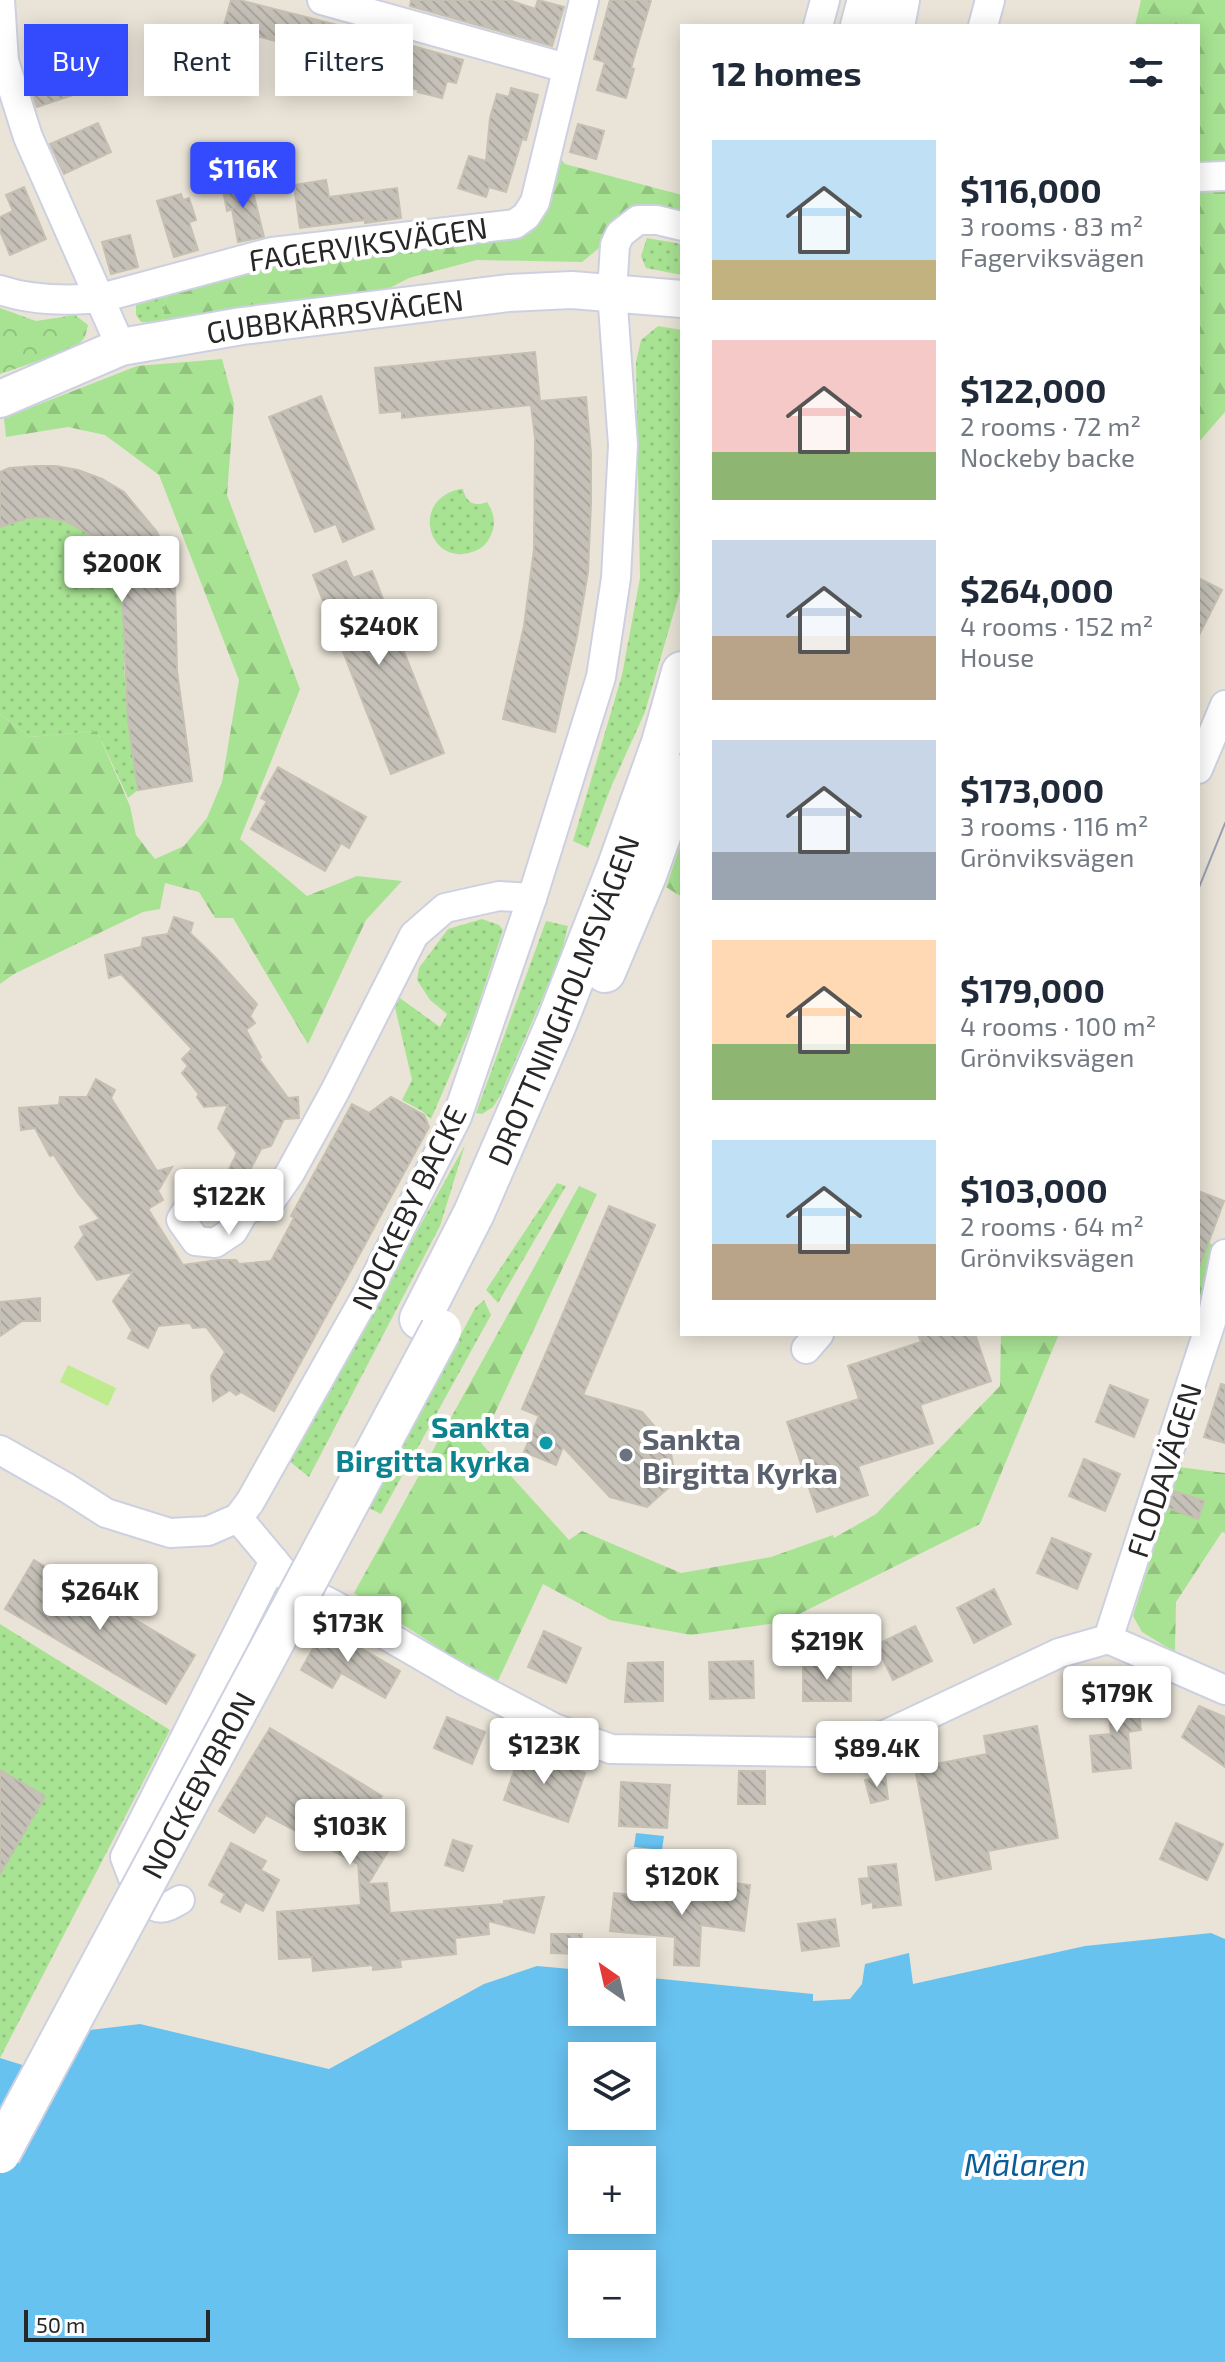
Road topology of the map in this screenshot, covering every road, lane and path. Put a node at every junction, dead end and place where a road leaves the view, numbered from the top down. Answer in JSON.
{"nodes":[{"id":1,"x":0,"y":0,"type":"edge"},
{"id":2,"x":322,"y":0,"type":"edge"},
{"id":3,"x":584,"y":0,"type":"edge"},
{"id":4,"x":825,"y":0,"type":"edge"},
{"id":5,"x":868,"y":0,"type":"edge"},
{"id":6,"x":899,"y":0,"type":"edge"},
{"id":7,"x":990,"y":0,"type":"edge"},
{"id":8,"x":819,"y":24,"type":"edge"},
{"id":9,"x":862,"y":24,"type":"edge"},
{"id":10,"x":894,"y":24,"type":"edge"},
{"id":11,"x":984,"y":24,"type":"edge"},
{"id":12,"x":566,"y":68,"type":"junction"},
{"id":13,"x":1225,"y":176,"type":"edge"},
{"id":14,"x":1200,"y":177,"type":"edge"},
{"id":15,"x":680,"y":226,"type":"edge"},
{"id":16,"x":0,"y":290,"type":"edge"},
{"id":17,"x":612,"y":292,"type":"junction"},
{"id":18,"x":101,"y":298,"type":"junction"},
{"id":19,"x":680,"y":299,"type":"edge"},
{"id":20,"x":121,"y":347,"type":"junction"},
{"id":21,"x":0,"y":399,"type":"edge"},
{"id":22,"x":680,"y":679,"type":"edge"},
{"id":23,"x":1225,"y":705,"type":"edge"},
{"id":24,"x":1200,"y":764,"type":"edge"},
{"id":25,"x":680,"y":781,"type":"edge"},
{"id":26,"x":532,"y":898,"type":"junction"},
{"id":27,"x":245,"y":1210,"type":"dead end"},
{"id":28,"x":1225,"y":1254,"type":"edge"},
{"id":29,"x":1221,"y":1295,"type":"edge"},
{"id":30,"x":431,"y":1325,"type":"junction"},
{"id":31,"x":0,"y":1450,"type":"edge"},
{"id":32,"x":244,"y":1510,"type":"junction"},
{"id":33,"x":274,"y":1561,"type":"junction"},
{"id":34,"x":1108,"y":1639,"type":"junction"},
{"id":35,"x":1225,"y":1690,"type":"edge"},
{"id":36,"x":180,"y":1900,"type":"dead end"},
{"id":37,"x":0,"y":2110,"type":"edge"},
{"id":38,"x":0,"y":2153,"type":"edge"}],
"edges":[{"from":1,"to":18,"type":"street"},
{"from":2,"to":12,"type":"street"},
{"from":3,"to":12,"type":"street"},
{"from":4,"to":8,"type":"street"},
{"from":5,"to":9,"type":"main road"},
{"from":6,"to":10,"type":"main road"},
{"from":7,"to":11,"type":"street"},
{"from":12,"to":18,"type":"street","name":"FAGERVIKSVÄGEN"},
{"from":13,"to":14,"type":"street"},
{"from":15,"to":17,"type":"street"},
{"from":16,"to":18,"type":"street","name":"FAGERVIKSVÄGEN"},
{"from":17,"to":19,"type":"street","name":"GUBBKÄRRSVÄGEN"},
{"from":17,"to":20,"type":"street","name":"GUBBKÄRRSVÄGEN"},
{"from":17,"to":26,"type":"street","name":"NOCKEBY BACKE"},
{"from":18,"to":20,"type":"street"},
{"from":20,"to":21,"type":"street","name":"GUBBKÄRRSVÄGEN"},
{"from":22,"to":30,"type":"main road","name":"DROTTNINGHOLMSVÄGEN"},
{"from":23,"to":24,"type":"street"},
{"from":25,"to":30,"type":"main road","name":"DROTTNINGHOLMSVÄGEN"},
{"from":26,"to":27,"type":"street"},
{"from":26,"to":32,"type":"street","name":"NOCKEBY BACKE"},
{"from":28,"to":29,"type":"street","name":"FLODAVÄGEN"},
{"from":29,"to":34,"type":"street","name":"FLODAVÄGEN"},
{"from":30,"to":37,"type":"main road","name":"NOCKEBYBRON"},
{"from":30,"to":38,"type":"main road","name":"NOCKEBYBRON","bridge":true},
{"from":31,"to":32,"type":"street"},
{"from":32,"to":33,"type":"street"},
{"from":33,"to":34,"type":"street"},
{"from":33,"to":36,"type":"street"},
{"from":34,"to":35,"type":"street"}]}
